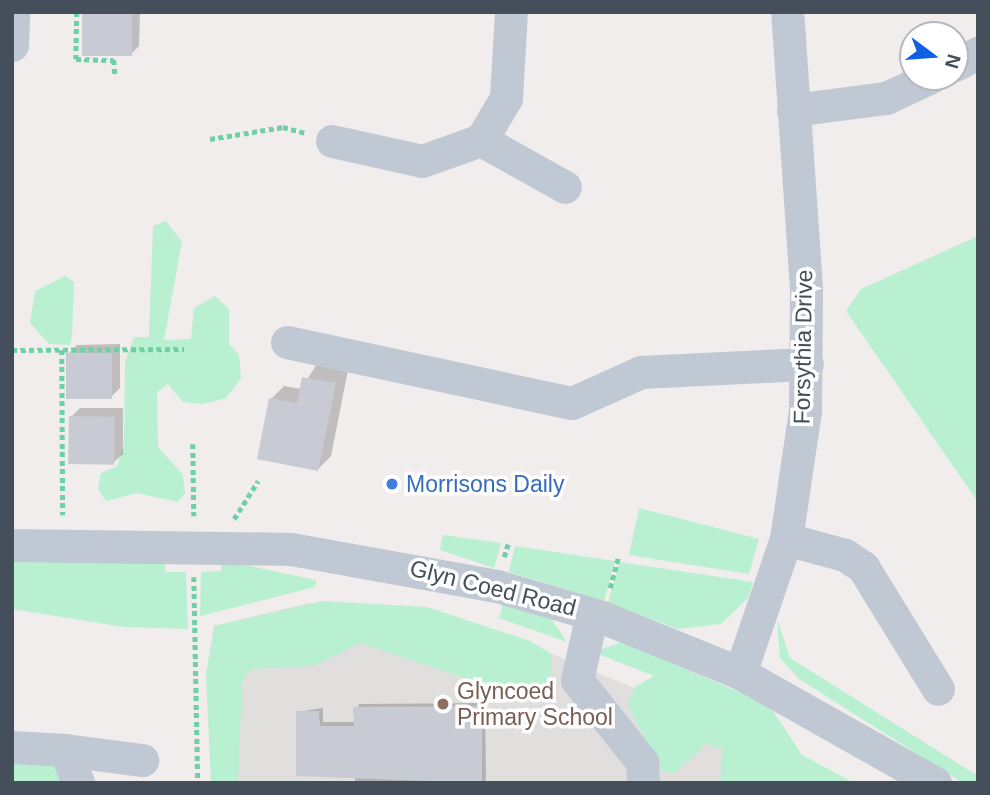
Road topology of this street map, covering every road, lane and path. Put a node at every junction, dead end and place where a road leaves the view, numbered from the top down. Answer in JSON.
{"nodes":[{"id":1,"x":13,"y":12,"type":"edge"},
{"id":2,"x":78,"y":12,"type":"edge"},
{"id":3,"x":511,"y":12,"type":"edge"},
{"id":4,"x":787,"y":12,"type":"edge"},
{"id":5,"x":12,"y":45,"type":"edge"},
{"id":6,"x":115,"y":74,"type":"dead end"},
{"id":7,"x":901,"y":91,"type":"edge"},
{"id":8,"x":793,"y":110,"type":"junction"},
{"id":9,"x":210,"y":139,"type":"dead end"},
{"id":10,"x":481,"y":140,"type":"junction"},
{"id":11,"x":332,"y":141,"type":"joint"},
{"id":12,"x":565,"y":187,"type":"dead end"},
{"id":13,"x":287,"y":342,"type":"dead end"},
{"id":14,"x":184,"y":349,"type":"dead end"},
{"id":15,"x":12,"y":350,"type":"edge"},
{"id":16,"x":62,"y":350,"type":"junction"},
{"id":17,"x":807,"y":364,"type":"junction"},
{"id":18,"x":193,"y":444,"type":"dead end"},
{"id":19,"x":258,"y":481,"type":"dead end"},
{"id":20,"x":194,"y":516,"type":"dead end"},
{"id":21,"x":786,"y":539,"type":"junction"},
{"id":22,"x":63,"y":544,"type":"junction"},
{"id":23,"x":12,"y":545,"type":"edge"},
{"id":24,"x":225,"y":545,"type":"junction"},
{"id":25,"x":194,"y":572,"type":"dead end"},
{"id":26,"x":592,"y":614,"type":"junction"},
{"id":27,"x":740,"y":673,"type":"junction"},
{"id":28,"x":938,"y":689,"type":"dead end"},
{"id":29,"x":12,"y":747,"type":"edge"},
{"id":30,"x":65,"y":751,"type":"junction"},
{"id":31,"x":142,"y":760,"type":"dead end"},
{"id":32,"x":78,"y":783,"type":"edge"},
{"id":33,"x":198,"y":783,"type":"edge"},
{"id":34,"x":643,"y":783,"type":"edge"},
{"id":35,"x":935,"y":783,"type":"edge"}],
"edges":[{"from":1,"to":5,"type":"street"},
{"from":2,"to":6,"type":"path"},
{"from":3,"to":10,"type":"street"},
{"from":4,"to":8,"type":"street","name":"Forsythia Drive"},
{"from":7,"to":8,"type":"street"},
{"from":8,"to":17,"type":"street","name":"Forsythia Drive"},
{"from":9,"to":11,"type":"path"},
{"from":10,"to":11,"type":"street"},
{"from":10,"to":12,"type":"street"},
{"from":13,"to":17,"type":"street"},
{"from":14,"to":16,"type":"path"},
{"from":15,"to":16,"type":"path"},
{"from":16,"to":22,"type":"path"},
{"from":17,"to":21,"type":"street","name":"Forsythia Drive"},
{"from":18,"to":20,"type":"path"},
{"from":19,"to":24,"type":"path"},
{"from":21,"to":27,"type":"street","name":"Forsythia Drive"},
{"from":21,"to":28,"type":"street"},
{"from":22,"to":23,"type":"street","name":"Glyn Coed Road"},
{"from":22,"to":24,"type":"street","name":"Glyn Coed Road"},
{"from":24,"to":26,"type":"street","name":"Glyn Coed Road"},
{"from":25,"to":33,"type":"path"},
{"from":26,"to":27,"type":"street","name":"Glyn Coed Road"},
{"from":26,"to":34,"type":"street"},
{"from":27,"to":35,"type":"street","name":"Glyn Coed Road"},
{"from":29,"to":30,"type":"street"},
{"from":30,"to":31,"type":"street"},
{"from":30,"to":32,"type":"street"}]}
